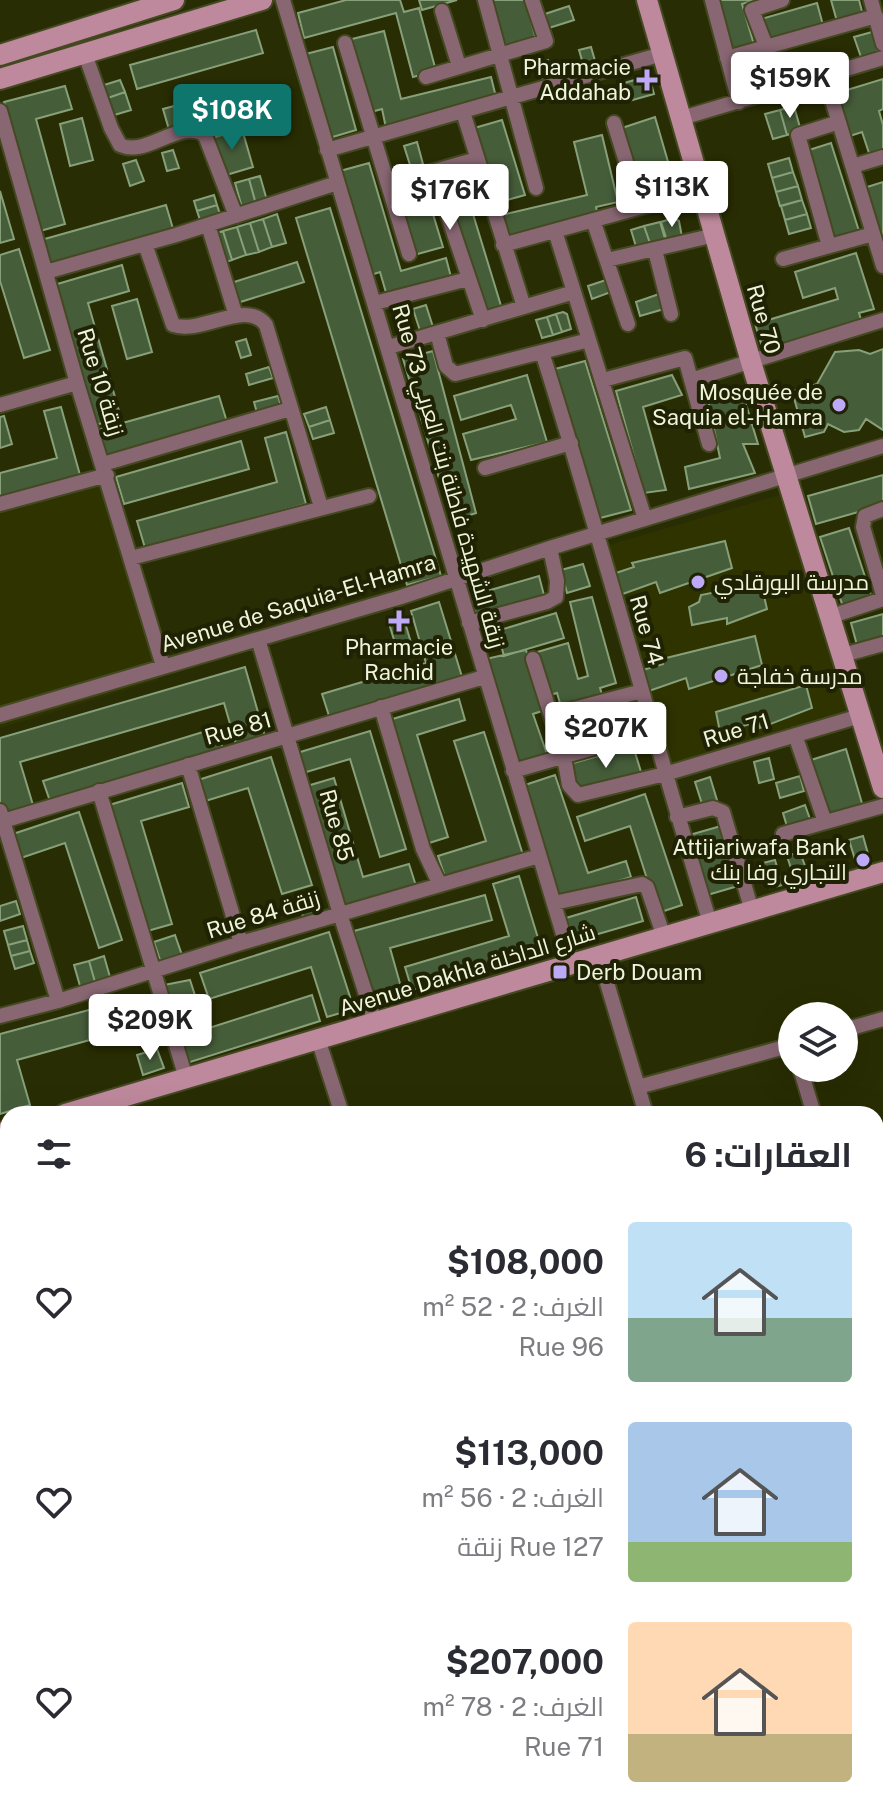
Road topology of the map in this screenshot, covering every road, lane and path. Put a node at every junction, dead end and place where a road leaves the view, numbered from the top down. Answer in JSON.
{"nodes":[{"id":1,"x":262,"y":0,"type":"edge"},
{"id":2,"x":283,"y":0,"type":"edge"},
{"id":3,"x":485,"y":0,"type":"edge"},
{"id":4,"x":532,"y":0,"type":"edge"},
{"id":5,"x":647,"y":0,"type":"edge"},
{"id":6,"x":712,"y":0,"type":"edge"},
{"id":7,"x":782,"y":0,"type":"edge"},
{"id":8,"x":871,"y":0,"type":"edge"},
{"id":9,"x":167,"y":1,"type":"edge"},
{"id":10,"x":222,"y":6,"type":"edge"},
{"id":11,"x":126,"y":8,"type":"edge"},
{"id":12,"x":442,"y":11,"type":"dead end"},
{"id":13,"x":876,"y":16,"type":"junction"},
{"id":14,"x":345,"y":43,"type":"dead end"},
{"id":15,"x":883,"y":44,"type":"edge"},
{"id":16,"x":766,"y":46,"type":"junction"},
{"id":17,"x":500,"y":53,"type":"junction"},
{"id":18,"x":85,"y":54,"type":"junction"},
{"id":19,"x":662,"y":54,"type":"junction"},
{"id":20,"x":0,"y":55,"type":"edge"},
{"id":21,"x":727,"y":58,"type":"junction"},
{"id":22,"x":883,"y":58,"type":"edge"},
{"id":23,"x":459,"y":66,"type":"junction"},
{"id":24,"x":426,"y":77,"type":"dead end"},
{"id":25,"x":825,"y":77,"type":"junction"},
{"id":26,"x":0,"y":79,"type":"edge"},
{"id":27,"x":512,"y":98,"type":"junction"},
{"id":28,"x":739,"y":102,"type":"junction"},
{"id":29,"x":256,"y":109,"type":"dead end"},
{"id":30,"x":0,"y":111,"type":"edge"},
{"id":31,"x":463,"y":112,"type":"junction"},
{"id":32,"x":682,"y":118,"type":"junction"},
{"id":33,"x":839,"y":122,"type":"junction"},
{"id":34,"x":614,"y":123,"type":"dead end"},
{"id":35,"x":195,"y":130,"type":"junction"},
{"id":36,"x":373,"y":137,"type":"junction"},
{"id":37,"x":327,"y":150,"type":"junction"},
{"id":38,"x":883,"y":157,"type":"edge"},
{"id":39,"x":477,"y":159,"type":"junction"},
{"id":40,"x":853,"y":166,"type":"junction"},
{"id":41,"x":337,"y":183,"type":"junction"},
{"id":42,"x":389,"y":184,"type":"junction"},
{"id":43,"x":536,"y":188,"type":"dead end"},
{"id":44,"x":703,"y":190,"type":"junction"},
{"id":45,"x":640,"y":207,"type":"junction"},
{"id":46,"x":236,"y":216,"type":"junction"},
{"id":47,"x":448,"y":216,"type":"dead end"},
{"id":48,"x":593,"y":220,"type":"junction"},
{"id":49,"x":208,"y":225,"type":"junction"},
{"id":50,"x":555,"y":231,"type":"junction"},
{"id":51,"x":873,"y":234,"type":"junction"},
{"id":52,"x":715,"y":235,"type":"junction"},
{"id":53,"x":145,"y":244,"type":"junction"},
{"id":54,"x":503,"y":245,"type":"junction"},
{"id":55,"x":829,"y":246,"type":"junction"},
{"id":56,"x":655,"y":250,"type":"junction"},
{"id":57,"x":409,"y":254,"type":"dead end"},
{"id":58,"x":783,"y":259,"type":"dead end"},
{"id":59,"x":607,"y":260,"type":"junction"},
{"id":60,"x":883,"y":266,"type":"edge"},
{"id":61,"x":46,"y":272,"type":"junction"},
{"id":62,"x":468,"y":279,"type":"junction"},
{"id":63,"x":574,"y":292,"type":"junction"},
{"id":64,"x":375,"y":303,"type":"junction"},
{"id":65,"x":524,"y":307,"type":"junction"},
{"id":66,"x":671,"y":314,"type":"dead end"},
{"id":67,"x":236,"y":316,"type":"junction"},
{"id":68,"x":483,"y":320,"type":"junction"},
{"id":69,"x":883,"y":320,"type":"edge"},
{"id":70,"x":628,"y":324,"type":"dead end"},
{"id":71,"x":437,"y":333,"type":"junction"},
{"id":72,"x":589,"y":340,"type":"junction"},
{"id":73,"x":389,"y":347,"type":"junction"},
{"id":74,"x":542,"y":352,"type":"junction"},
{"id":75,"x":751,"y":362,"type":"junction"},
{"id":76,"x":603,"y":380,"type":"junction"},
{"id":77,"x":691,"y":380,"type":"junction"},
{"id":78,"x":77,"y":383,"type":"junction"},
{"id":79,"x":0,"y":405,"type":"edge"},
{"id":80,"x":290,"y":409,"type":"junction"},
{"id":81,"x":571,"y":443,"type":"junction"},
{"id":82,"x":709,"y":444,"type":"dead end"},
{"id":83,"x":883,"y":446,"type":"edge"},
{"id":84,"x":485,"y":468,"type":"dead end"},
{"id":85,"x":105,"y":469,"type":"junction"},
{"id":86,"x":789,"y":475,"type":"junction"},
{"id":87,"x":369,"y":496,"type":"dead end"},
{"id":88,"x":0,"y":504,"type":"edge"},
{"id":89,"x":321,"y":507,"type":"junction"},
{"id":90,"x":883,"y":509,"type":"edge"},
{"id":91,"x":645,"y":519,"type":"junction"},
{"id":92,"x":598,"y":533,"type":"junction"},
{"id":93,"x":550,"y":548,"type":"junction"},
{"id":94,"x":131,"y":558,"type":"junction"},
{"id":95,"x":455,"y":579,"type":"junction"},
{"id":96,"x":883,"y":597,"type":"edge"},
{"id":97,"x":832,"y":616,"type":"junction"},
{"id":98,"x":469,"y":623,"type":"junction"},
{"id":99,"x":258,"y":639,"type":"junction"},
{"id":100,"x":883,"y":644,"type":"edge"},
{"id":101,"x":843,"y":655,"type":"junction"},
{"id":102,"x":533,"y":659,"type":"dead end"},
{"id":103,"x":163,"y":666,"type":"junction"},
{"id":104,"x":484,"y":677,"type":"junction"},
{"id":105,"x":642,"y":691,"type":"junction"},
{"id":106,"x":381,"y":707,"type":"junction"},
{"id":107,"x":0,"y":715,"type":"edge"},
{"id":108,"x":551,"y":715,"type":"junction"},
{"id":109,"x":860,"y":716,"type":"junction"},
{"id":110,"x":653,"y":731,"type":"junction"},
{"id":111,"x":795,"y":735,"type":"junction"},
{"id":112,"x":287,"y":736,"type":"junction"},
{"id":113,"x":564,"y":757,"type":"junction"},
{"id":114,"x":188,"y":765,"type":"junction"},
{"id":115,"x":513,"y":771,"type":"junction"},
{"id":116,"x":665,"y":774,"type":"junction"},
{"id":117,"x":883,"y":788,"type":"edge"},
{"id":118,"x":99,"y":791,"type":"junction"},
{"id":119,"x":883,"y":806,"type":"edge"},
{"id":120,"x":2,"y":816,"type":"edge"},
{"id":121,"x":677,"y":817,"type":"junction"},
{"id":122,"x":825,"y":822,"type":"junction"},
{"id":123,"x":783,"y":834,"type":"dead end"},
{"id":124,"x":539,"y":856,"type":"junction"},
{"id":125,"x":883,"y":872,"type":"edge"},
{"id":126,"x":440,"y":885,"type":"junction"},
{"id":127,"x":554,"y":903,"type":"junction"},
{"id":128,"x":752,"y":911,"type":"junction"},
{"id":129,"x":340,"y":914,"type":"junction"},
{"id":130,"x":710,"y":923,"type":"junction"},
{"id":131,"x":664,"y":937,"type":"junction"},
{"id":132,"x":241,"y":943,"type":"junction"},
{"id":133,"x":599,"y":956,"type":"junction"},
{"id":134,"x":572,"y":964,"type":"junction"},
{"id":135,"x":153,"y":972,"type":"junction"},
{"id":136,"x":58,"y":1001,"type":"junction"},
{"id":137,"x":0,"y":1016,"type":"edge"},
{"id":138,"x":883,"y":1019,"type":"edge"},
{"id":139,"x":375,"y":1022,"type":"junction"},
{"id":140,"x":858,"y":1026,"type":"edge"},
{"id":141,"x":318,"y":1039,"type":"junction"},
{"id":142,"x":778,"y":1049,"type":"edge"},
{"id":143,"x":186,"y":1078,"type":"junction"},
{"id":144,"x":804,"y":1082,"type":"edge"},
{"id":145,"x":638,"y":1087,"type":"junction"},
{"id":146,"x":92,"y":1106,"type":"edge"},
{"id":147,"x":339,"y":1106,"type":"edge"},
{"id":148,"x":644,"y":1106,"type":"edge"},
{"id":149,"x":812,"y":1106,"type":"edge"}],
"edges":[{"from":1,"to":10,"type":"street"},
{"from":2,"to":37,"type":"street","name":"Rue 73 زنقة الشهيدة فاطنة بنت العربي"},
{"from":3,"to":17,"type":"street"},
{"from":4,"to":17,"type":"street"},
{"from":5,"to":19,"type":"street","name":"Rue 70"},
{"from":6,"to":21,"type":"street"},
{"from":7,"to":16,"type":"street"},
{"from":8,"to":13,"type":"street"},
{"from":9,"to":11,"type":"street"},
{"from":10,"to":18,"type":"street"},
{"from":11,"to":20,"type":"street"},
{"from":12,"to":23,"type":"street"},
{"from":13,"to":15,"type":"street"},
{"from":13,"to":16,"type":"street"},
{"from":14,"to":36,"type":"street"},
{"from":16,"to":21,"type":"street"},
{"from":17,"to":23,"type":"street"},
{"from":17,"to":27,"type":"street"},
{"from":18,"to":26,"type":"street"},
{"from":18,"to":35,"type":"street"},
{"from":19,"to":27,"type":"street"},
{"from":19,"to":32,"type":"street","name":"Rue 70"},
{"from":21,"to":28,"type":"street"},
{"from":22,"to":25,"type":"street"},
{"from":23,"to":24,"type":"street"},
{"from":25,"to":28,"type":"street"},
{"from":25,"to":33,"type":"street"},
{"from":27,"to":31,"type":"street"},
{"from":27,"to":43,"type":"street"},
{"from":28,"to":32,"type":"street"},
{"from":29,"to":35,"type":"street"},
{"from":30,"to":61,"type":"street","name":"Rue 10 زنقة"},
{"from":31,"to":36,"type":"street"},
{"from":31,"to":39,"type":"street"},
{"from":32,"to":44,"type":"street","name":"Rue 70"},
{"from":33,"to":40,"type":"street"},
{"from":33,"to":55,"type":"street"},
{"from":34,"to":45,"type":"street"},
{"from":35,"to":46,"type":"street"},
{"from":36,"to":37,"type":"street"},
{"from":36,"to":42,"type":"street"},
{"from":37,"to":41,"type":"street","name":"Rue 73 زنقة الشهيدة فاطنة بنت العربي"},
{"from":38,"to":40,"type":"street"},
{"from":39,"to":42,"type":"street"},
{"from":39,"to":54,"type":"street"},
{"from":40,"to":51,"type":"street"},
{"from":41,"to":46,"type":"street"},
{"from":41,"to":64,"type":"street","name":"Rue 73 زنقة الشهيدة فاطنة بنت العربي"},
{"from":42,"to":57,"type":"street"},
{"from":44,"to":45,"type":"street"},
{"from":44,"to":52,"type":"street","name":"Rue 70"},
{"from":45,"to":48,"type":"street"},
{"from":46,"to":49,"type":"street"},
{"from":47,"to":62,"type":"street"},
{"from":48,"to":50,"type":"street"},
{"from":48,"to":59,"type":"street"},
{"from":49,"to":53,"type":"street"},
{"from":49,"to":67,"type":"street"},
{"from":50,"to":54,"type":"street"},
{"from":50,"to":63,"type":"street"},
{"from":51,"to":55,"type":"street"},
{"from":51,"to":60,"type":"street"},
{"from":52,"to":56,"type":"street"},
{"from":52,"to":75,"type":"street","name":"Rue 70"},
{"from":53,"to":61,"type":"street"},
{"from":53,"to":67,"type":"street"},
{"from":54,"to":65,"type":"street"},
{"from":55,"to":58,"type":"street"},
{"from":56,"to":59,"type":"street"},
{"from":56,"to":66,"type":"street"},
{"from":59,"to":70,"type":"street"},
{"from":61,"to":78,"type":"street","name":"Rue 10 زنقة"},
{"from":62,"to":64,"type":"street"},
{"from":62,"to":68,"type":"street"},
{"from":63,"to":65,"type":"street"},
{"from":63,"to":72,"type":"street"},
{"from":64,"to":73,"type":"street","name":"Rue 73 زنقة الشهيدة فاطنة بنت العربي"},
{"from":65,"to":68,"type":"street"},
{"from":67,"to":80,"type":"street"},
{"from":68,"to":71,"type":"street"},
{"from":69,"to":75,"type":"street"},
{"from":71,"to":73,"type":"street"},
{"from":71,"to":74,"type":"street"},
{"from":72,"to":74,"type":"street"},
{"from":72,"to":76,"type":"street"},
{"from":73,"to":95,"type":"street","name":"Rue 73 زنقة الشهيدة فاطنة بنت العربي"},
{"from":74,"to":81,"type":"street","name":"Rue 74"},
{"from":75,"to":77,"type":"street"},
{"from":75,"to":86,"type":"street","name":"Rue 70"},
{"from":76,"to":77,"type":"street"},
{"from":76,"to":91,"type":"street"},
{"from":77,"to":82,"type":"street"},
{"from":78,"to":79,"type":"street"},
{"from":78,"to":85,"type":"street","name":"Rue 10 زنقة"},
{"from":80,"to":85,"type":"street"},
{"from":80,"to":89,"type":"street"},
{"from":81,"to":84,"type":"street"},
{"from":81,"to":92,"type":"street","name":"Rue 74"},
{"from":83,"to":86,"type":"street","name":"Avenue de Saquia-El-Hamra"},
{"from":85,"to":88,"type":"street"},
{"from":85,"to":94,"type":"street","name":"Rue 10 زنقة"},
{"from":86,"to":91,"type":"street","name":"Avenue de Saquia-El-Hamra"},
{"from":86,"to":97,"type":"street","name":"Rue 70"},
{"from":87,"to":89,"type":"street"},
{"from":89,"to":94,"type":"street"},
{"from":90,"to":96,"type":"street"},
{"from":91,"to":92,"type":"street","name":"Avenue de Saquia-El-Hamra"},
{"from":92,"to":93,"type":"street","name":"Avenue de Saquia-El-Hamra"},
{"from":92,"to":105,"type":"street","name":"Rue 74"},
{"from":93,"to":95,"type":"street","name":"Avenue de Saquia-El-Hamra"},
{"from":93,"to":98,"type":"street"},
{"from":94,"to":103,"type":"street","name":"Rue 10 زنقة"},
{"from":95,"to":98,"type":"street","name":"Rue 73 زنقة الشهيدة فاطنة بنت العربي"},
{"from":95,"to":99,"type":"street","name":"Avenue de Saquia-El-Hamra"},
{"from":96,"to":97,"type":"street"},
{"from":97,"to":101,"type":"street","name":"Rue 70"},
{"from":98,"to":104,"type":"street","name":"Rue 73 زنقة الشهيدة فاطنة بنت العربي"},
{"from":99,"to":103,"type":"street","name":"Avenue de Saquia-El-Hamra"},
{"from":99,"to":112,"type":"street","name":"Rue 85"},
{"from":100,"to":101,"type":"street"},
{"from":101,"to":109,"type":"street","name":"Rue 70"},
{"from":102,"to":108,"type":"street","name":"Rue 71"},
{"from":103,"to":107,"type":"street","name":"Avenue de Saquia-El-Hamra"},
{"from":104,"to":106,"type":"street","name":"Rue 81"},
{"from":104,"to":115,"type":"street","name":"Rue 73 زنقة الشهيدة فاطنة بنت العربي"},
{"from":105,"to":108,"type":"street"},
{"from":105,"to":110,"type":"street","name":"Rue 74"},
{"from":106,"to":112,"type":"street","name":"Rue 81"},
{"from":106,"to":126,"type":"street"},
{"from":108,"to":113,"type":"street","name":"Rue 71"},
{"from":109,"to":111,"type":"street","name":"Rue 71"},
{"from":109,"to":117,"type":"street","name":"Rue 70"},
{"from":110,"to":113,"type":"street"},
{"from":110,"to":116,"type":"street","name":"Rue 74"},
{"from":111,"to":116,"type":"street","name":"Rue 71"},
{"from":111,"to":122,"type":"street"},
{"from":112,"to":114,"type":"street","name":"Rue 81"},
{"from":112,"to":129,"type":"street","name":"Rue 85"},
{"from":113,"to":115,"type":"street"},
{"from":113,"to":116,"type":"street","name":"Rue 71"},
{"from":114,"to":118,"type":"street","name":"Rue 81"},
{"from":114,"to":132,"type":"street"},
{"from":115,"to":124,"type":"street","name":"Rue 73 زنقة الشهيدة فاطنة بنت العربي"},
{"from":116,"to":121,"type":"street","name":"Rue 74"},
{"from":118,"to":120,"type":"street","name":"Rue 81"},
{"from":118,"to":135,"type":"street"},
{"from":119,"to":122,"type":"street"},
{"from":120,"to":136,"type":"street"},
{"from":121,"to":128,"type":"street"},
{"from":121,"to":130,"type":"street","name":"Rue 74"},
{"from":122,"to":123,"type":"street"},
{"from":124,"to":126,"type":"street","name":"Rue 84 زنقة"},
{"from":124,"to":127,"type":"street","name":"Rue 73 زنقة الشهيدة فاطنة بنت العربي"},
{"from":125,"to":128,"type":"street","name":"Avenue Dakhla شارع الداخلة"},
{"from":126,"to":129,"type":"street","name":"Rue 84 زنقة"},
{"from":127,"to":131,"type":"street"},
{"from":127,"to":134,"type":"street","name":"Rue 73 زنقة الشهيدة فاطنة بنت العربي"},
{"from":128,"to":130,"type":"street","name":"Avenue Dakhla شارع الداخلة"},
{"from":129,"to":132,"type":"street","name":"Rue 84 زنقة"},
{"from":129,"to":139,"type":"street","name":"Rue 85"},
{"from":130,"to":131,"type":"street","name":"Avenue Dakhla شارع الداخلة"},
{"from":131,"to":133,"type":"street","name":"Avenue Dakhla شارع الداخلة"},
{"from":132,"to":135,"type":"street","name":"Rue 84 زنقة"},
{"from":133,"to":134,"type":"street","name":"Avenue Dakhla شارع الداخلة"},
{"from":133,"to":145,"type":"street"},
{"from":134,"to":139,"type":"street","name":"Avenue Dakhla شارع الداخلة"},
{"from":135,"to":136,"type":"street","name":"Rue 84 زنقة"},
{"from":135,"to":143,"type":"street"},
{"from":136,"to":137,"type":"street","name":"Rue 84 زنقة"},
{"from":138,"to":140,"type":"street"},
{"from":139,"to":141,"type":"street","name":"Avenue Dakhla شارع الداخلة"},
{"from":141,"to":143,"type":"street","name":"Avenue Dakhla شارع الداخلة"},
{"from":141,"to":147,"type":"street"},
{"from":142,"to":145,"type":"street"},
{"from":143,"to":146,"type":"street","name":"Avenue Dakhla شارع الداخلة"},
{"from":144,"to":149,"type":"street"},
{"from":145,"to":148,"type":"street"}]}
